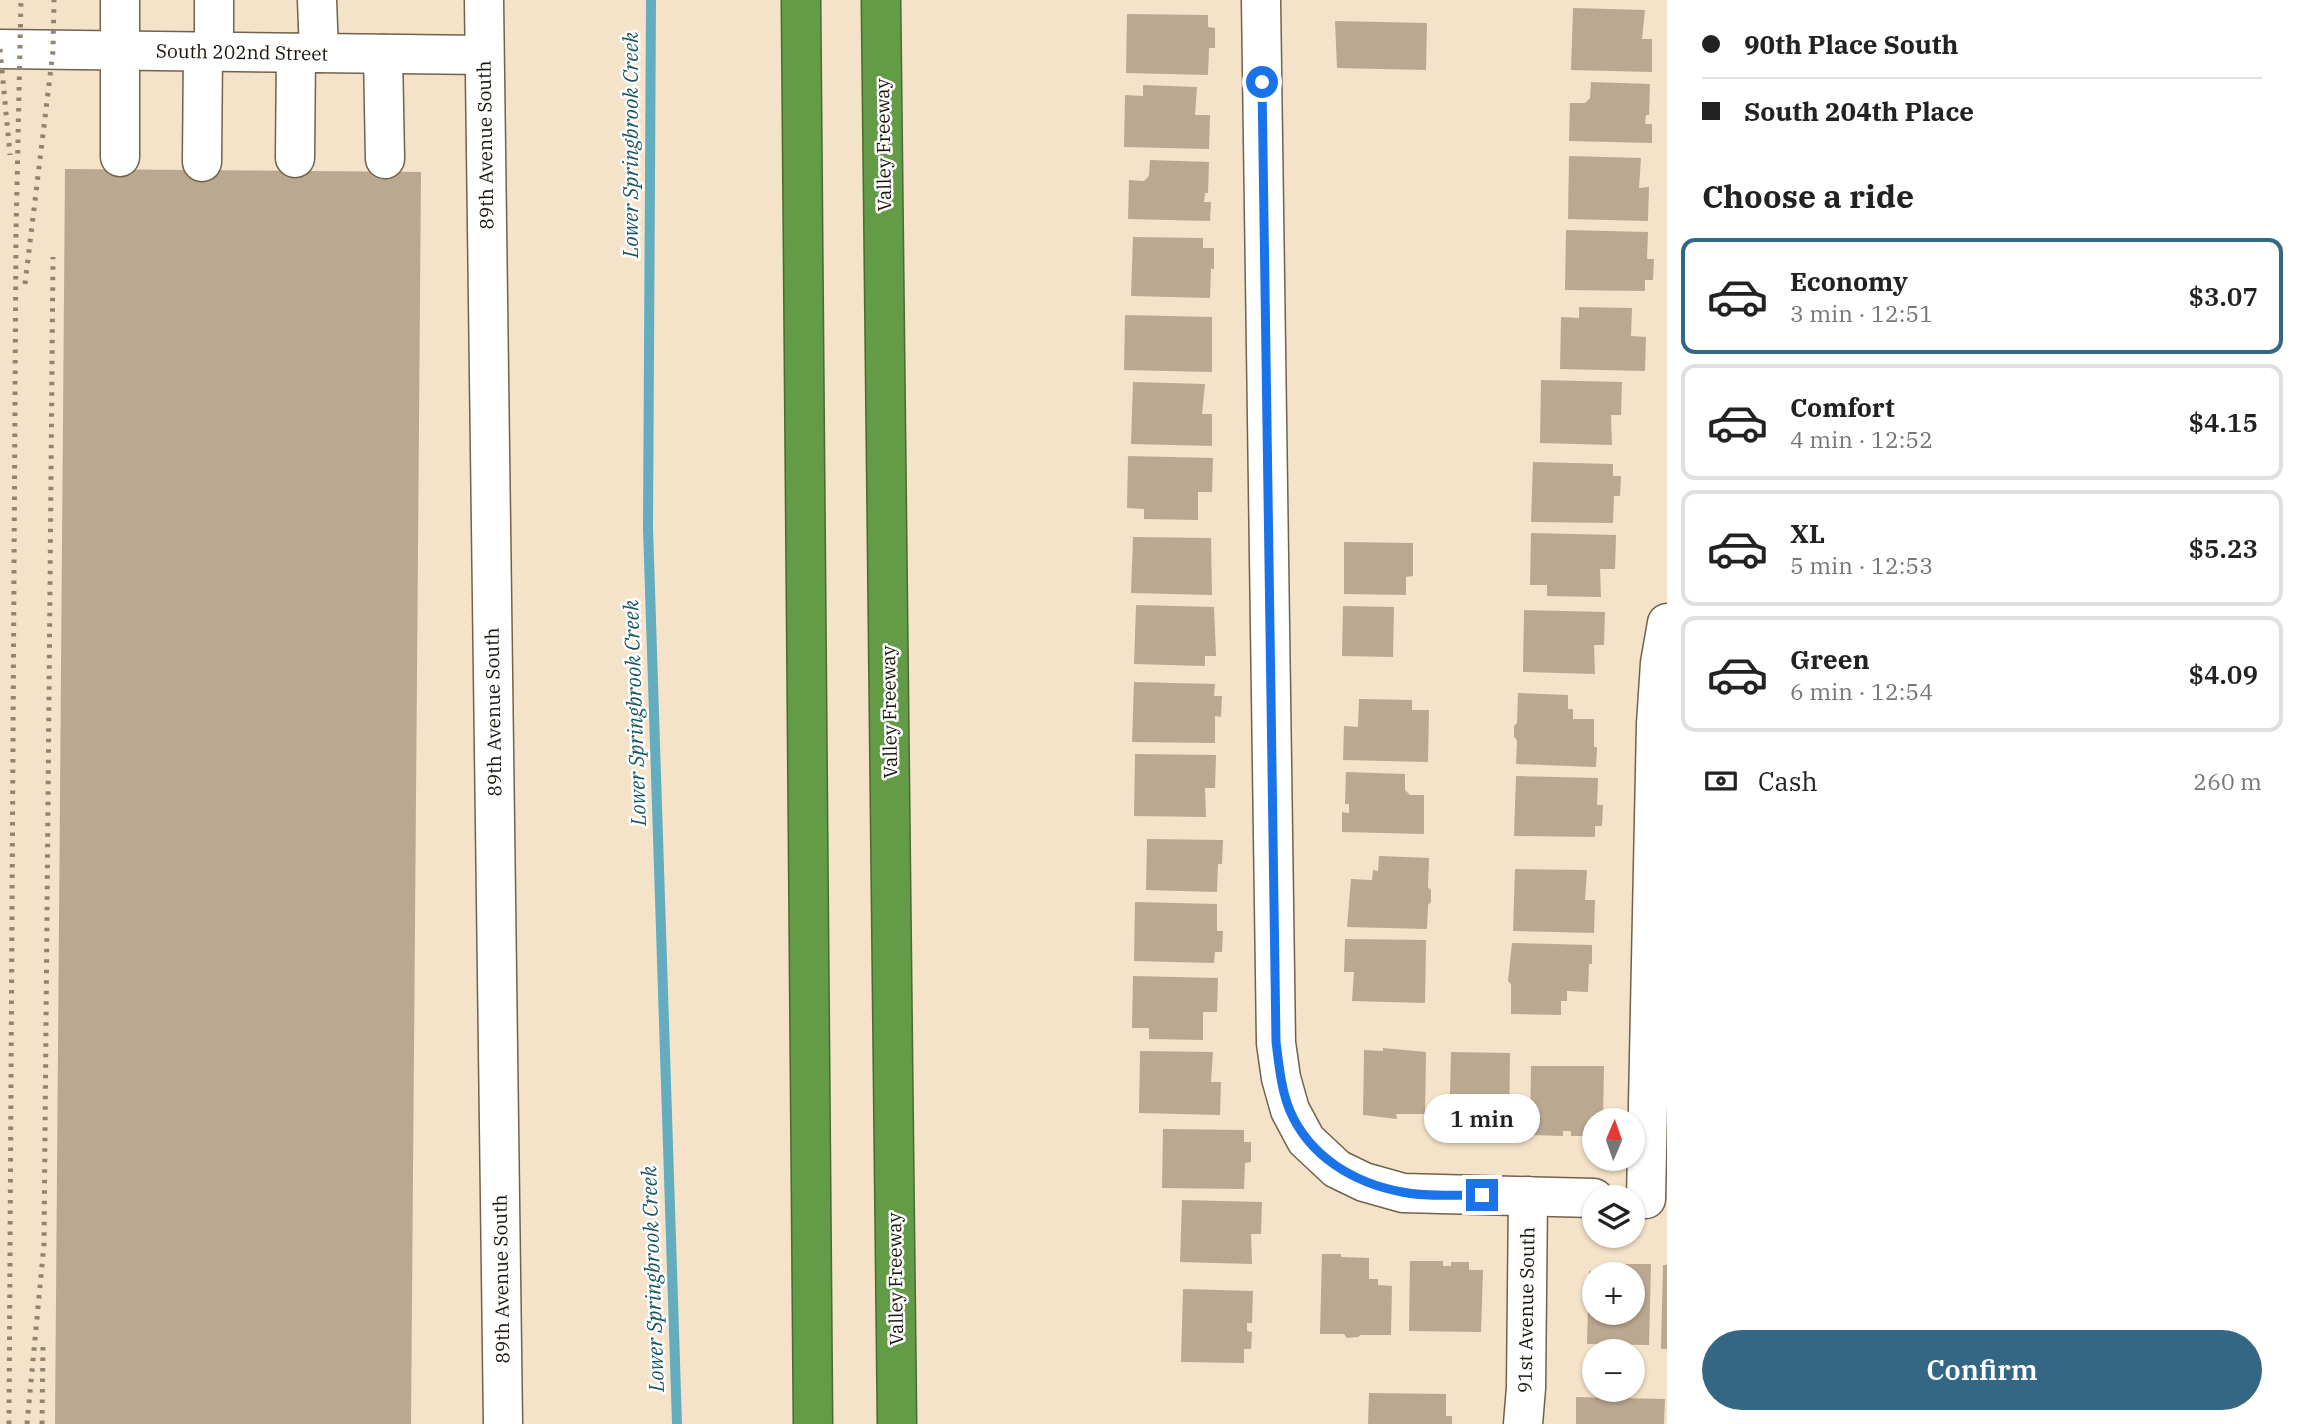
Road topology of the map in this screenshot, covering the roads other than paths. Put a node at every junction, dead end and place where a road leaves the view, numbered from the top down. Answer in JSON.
{"nodes":[{"id":1,"x":120,"y":0,"type":"edge"},
{"id":2,"x":214,"y":0,"type":"edge"},
{"id":3,"x":317,"y":0,"type":"edge"},
{"id":4,"x":484,"y":0,"type":"edge"},
{"id":5,"x":801,"y":0,"type":"edge"},
{"id":6,"x":881,"y":0,"type":"edge"},
{"id":7,"x":1261,"y":0,"type":"edge"},
{"id":8,"x":0,"y":49,"type":"edge"},
{"id":9,"x":120,"y":51,"type":"junction"},
{"id":10,"x":208,"y":52,"type":"junction"},
{"id":11,"x":307,"y":53,"type":"junction"},
{"id":12,"x":383,"y":54,"type":"junction"},
{"id":13,"x":484,"y":55,"type":"junction"},
{"id":14,"x":120,"y":157,"type":"dead end"},
{"id":15,"x":295,"y":158,"type":"dead end"},
{"id":16,"x":385,"y":159,"type":"dead end"},
{"id":17,"x":202,"y":162,"type":"dead end"},
{"id":18,"x":1667,"y":623,"type":"edge"},
{"id":19,"x":1528,"y":1196,"type":"junction"},
{"id":20,"x":1582,"y":1198,"type":"edge"},
{"id":21,"x":1648,"y":1199,"type":"edge"},
{"id":22,"x":503,"y":1424,"type":"edge"},
{"id":23,"x":813,"y":1424,"type":"edge"},
{"id":24,"x":897,"y":1424,"type":"edge"},
{"id":25,"x":1523,"y":1424,"type":"edge"}],
"edges":[{"from":1,"to":9,"type":"street"},
{"from":2,"to":10,"type":"street"},
{"from":3,"to":11,"type":"street"},
{"from":4,"to":13,"type":"street","name":"89th Avenue South"},
{"from":5,"to":23,"type":"highway"},
{"from":6,"to":24,"type":"highway","name":"Valley Freeway"},
{"from":7,"to":19,"type":"street"},
{"from":8,"to":9,"type":"street","name":"South 202nd Street"},
{"from":9,"to":10,"type":"street","name":"South 202nd Street"},
{"from":9,"to":14,"type":"street"},
{"from":10,"to":11,"type":"street","name":"South 202nd Street"},
{"from":10,"to":17,"type":"street"},
{"from":11,"to":12,"type":"street","name":"South 202nd Street"},
{"from":11,"to":15,"type":"street"},
{"from":12,"to":13,"type":"street","name":"South 202nd Street"},
{"from":12,"to":16,"type":"street"},
{"from":13,"to":22,"type":"street","name":"89th Avenue South"},
{"from":18,"to":21,"type":"street"},
{"from":19,"to":20,"type":"street"},
{"from":19,"to":25,"type":"street","name":"91st Avenue South"}]}
